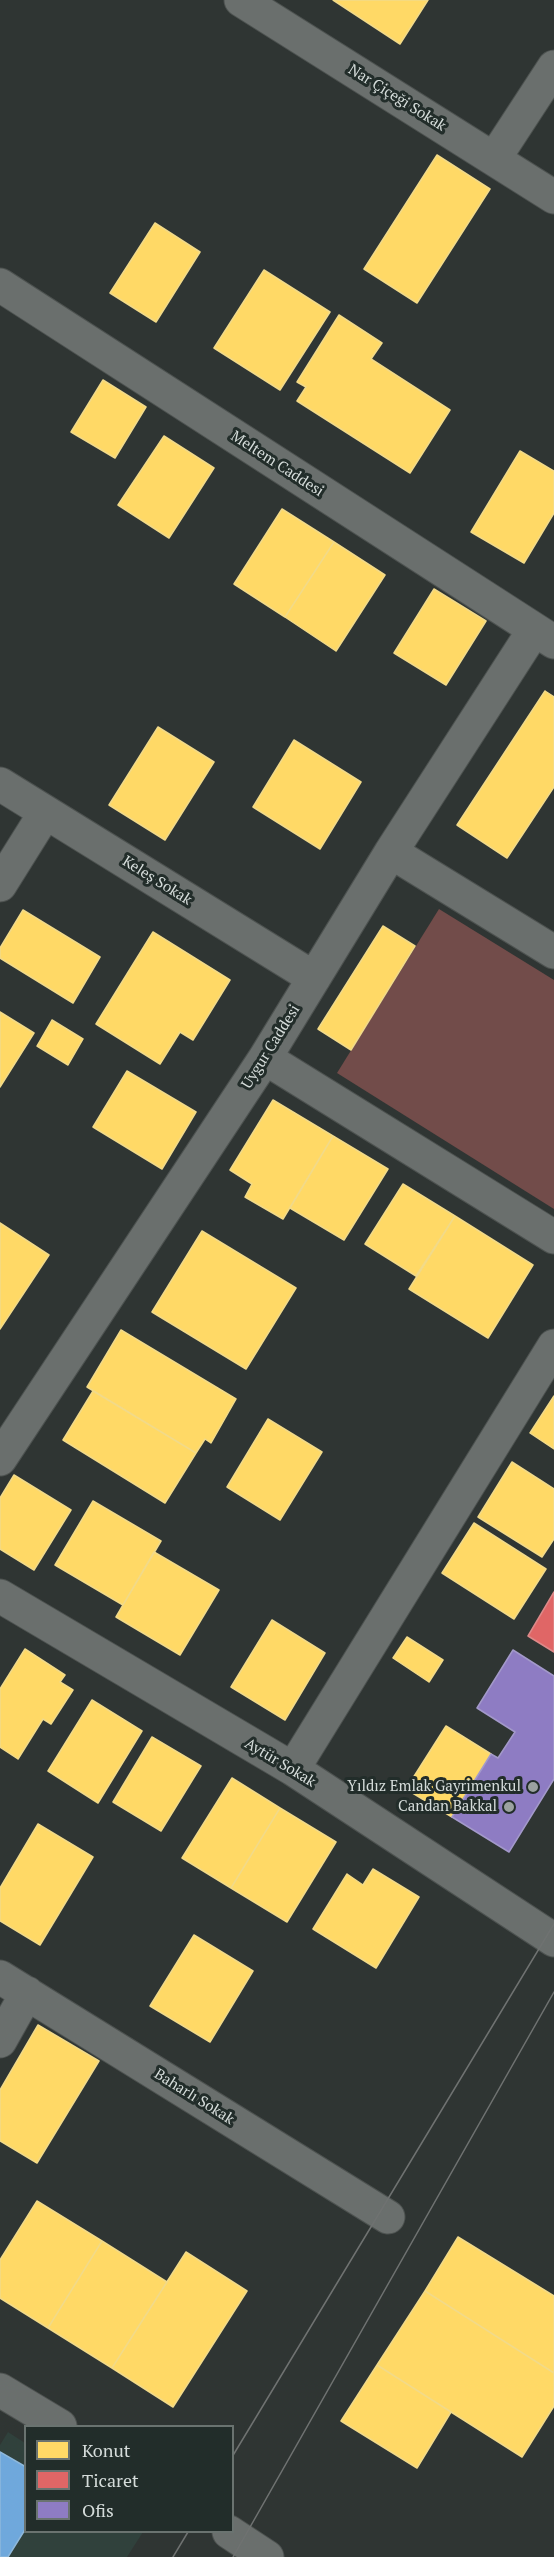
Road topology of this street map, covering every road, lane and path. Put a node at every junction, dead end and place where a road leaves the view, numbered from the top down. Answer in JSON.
{"nodes":[{"id":1,"x":241,"y":0,"type":"edge"},
{"id":2,"x":554,"y":67,"type":"edge"},
{"id":3,"x":494,"y":159,"type":"junction"},
{"id":4,"x":554,"y":197,"type":"edge"},
{"id":5,"x":0,"y":285,"type":"edge"},
{"id":6,"x":546,"y":631,"type":"edge"},
{"id":7,"x":0,"y":784,"type":"edge"},
{"id":8,"x":45,"y":813,"type":"junction"},
{"id":9,"x":392,"y":852,"type":"junction"},
{"id":10,"x":0,"y":885,"type":"edge"},
{"id":11,"x":554,"y":952,"type":"edge"},
{"id":12,"x":314,"y":978,"type":"junction"},
{"id":13,"x":266,"y":1058,"type":"junction"},
{"id":14,"x":554,"y":1237,"type":"edge"},
{"id":15,"x":554,"y":1346,"type":"edge"},
{"id":16,"x":0,"y":1459,"type":"edge"},
{"id":17,"x":0,"y":1596,"type":"edge"},
{"id":18,"x":293,"y":1769,"type":"junction"},
{"id":19,"x":554,"y":1940,"type":"edge"},
{"id":20,"x":0,"y":1977,"type":"edge"},
{"id":21,"x":27,"y":1993,"type":"junction"},
{"id":22,"x":0,"y":2041,"type":"edge"},
{"id":23,"x":388,"y":2217,"type":"dead end"},
{"id":24,"x":0,"y":2390,"type":"edge"},
{"id":25,"x":57,"y":2425,"type":"edge"},
{"id":26,"x":231,"y":2533,"type":"edge"},
{"id":27,"x":267,"y":2557,"type":"edge"}],
"edges":[{"from":1,"to":3,"type":"street","name":"Nar Çiçeği Sokak"},
{"from":2,"to":3,"type":"street"},
{"from":3,"to":4,"type":"street","name":"Nar Çiçeği Sokak"},
{"from":5,"to":6,"type":"street","name":"Meltem Caddesi"},
{"from":6,"to":9,"type":"street","name":"Uygur Caddesi"},
{"from":7,"to":8,"type":"street","name":"Keleş Sokak"},
{"from":8,"to":10,"type":"street"},
{"from":8,"to":12,"type":"street","name":"Keleş Sokak"},
{"from":9,"to":11,"type":"street"},
{"from":9,"to":12,"type":"street","name":"Uygur Caddesi"},
{"from":12,"to":13,"type":"street","name":"Uygur Caddesi"},
{"from":13,"to":14,"type":"street"},
{"from":13,"to":16,"type":"street","name":"Uygur Caddesi"},
{"from":15,"to":18,"type":"street"},
{"from":17,"to":18,"type":"street","name":"Aytür Sokak"},
{"from":18,"to":19,"type":"street","name":"Aytür Sokak"},
{"from":20,"to":21,"type":"street","name":"Baharlı Sokak"},
{"from":21,"to":22,"type":"street"},
{"from":21,"to":23,"type":"street","name":"Baharlı Sokak"},
{"from":24,"to":25,"type":"street"},
{"from":26,"to":27,"type":"street"}]}
